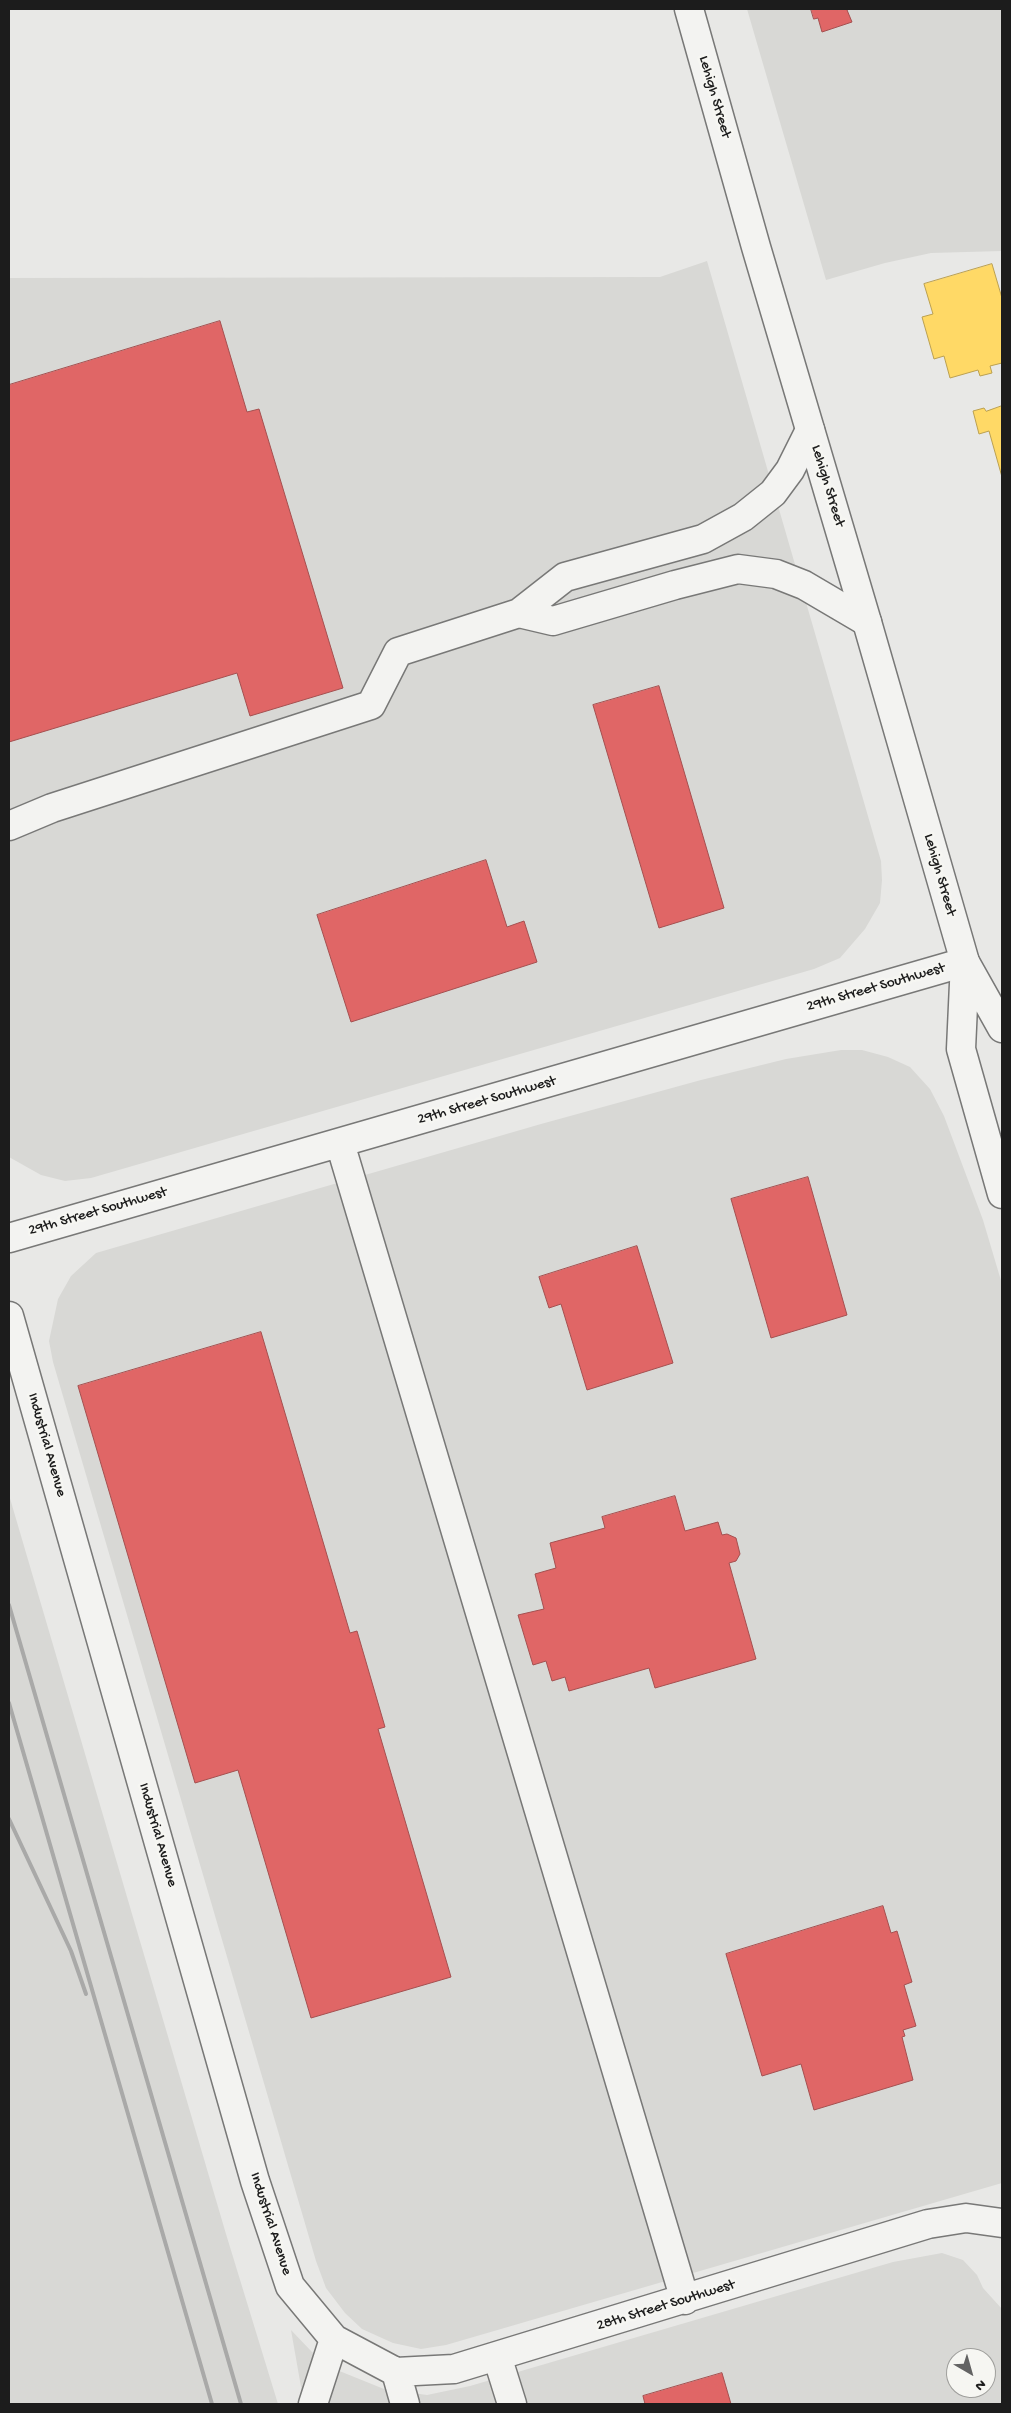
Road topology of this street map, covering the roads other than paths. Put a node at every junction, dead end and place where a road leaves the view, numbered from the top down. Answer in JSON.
{"nodes":[{"id":1,"x":689,"y":9,"type":"edge"},
{"id":2,"x":810,"y":430,"type":"junction"},
{"id":3,"x":518,"y":613,"type":"junction"},
{"id":4,"x":867,"y":622,"type":"junction"},
{"id":5,"x":9,"y":826,"type":"edge"},
{"id":6,"x":965,"y":962,"type":"junction"},
{"id":7,"x":1002,"y":1028,"type":"edge"},
{"id":8,"x":340,"y":1143,"type":"junction"},
{"id":9,"x":1002,"y":1194,"type":"edge"},
{"id":10,"x":9,"y":1238,"type":"edge"},
{"id":11,"x":9,"y":1316,"type":"edge"},
{"id":12,"x":1002,"y":2222,"type":"edge"},
{"id":13,"x":685,"y":2300,"type":"junction"},
{"id":14,"x":334,"y":2339,"type":"junction"},
{"id":15,"x":497,"y":2356,"type":"junction"},
{"id":16,"x":396,"y":2372,"type":"junction"},
{"id":17,"x":313,"y":2404,"type":"edge"},
{"id":18,"x":405,"y":2404,"type":"edge"},
{"id":19,"x":512,"y":2404,"type":"edge"}],
"edges":[{"from":1,"to":2,"type":"main road","name":"Lehigh Street"},
{"from":2,"to":3,"type":"main road"},
{"from":2,"to":4,"type":"main road","name":"Lehigh Street"},
{"from":3,"to":4,"type":"main road"},
{"from":3,"to":5,"type":"main road"},
{"from":4,"to":6,"type":"main road","name":"Lehigh Street"},
{"from":6,"to":7,"type":"main road","name":"Lehigh Street"},
{"from":6,"to":8,"type":"main road","name":"29th Street Southwest"},
{"from":6,"to":9,"type":"main road","name":"Lehigh Street"},
{"from":8,"to":10,"type":"main road","name":"29th Street Southwest"},
{"from":8,"to":13,"type":"main road"},
{"from":11,"to":14,"type":"main road","name":"Industrial Avenue"},
{"from":12,"to":13,"type":"main road","name":"28th Street Southwest"},
{"from":13,"to":15,"type":"main road","name":"28th Street Southwest"},
{"from":14,"to":16,"type":"main road"},
{"from":14,"to":17,"type":"main road"},
{"from":15,"to":16,"type":"main road","name":"28th Street Southwest"},
{"from":15,"to":19,"type":"main road"},
{"from":16,"to":18,"type":"main road"}]}
